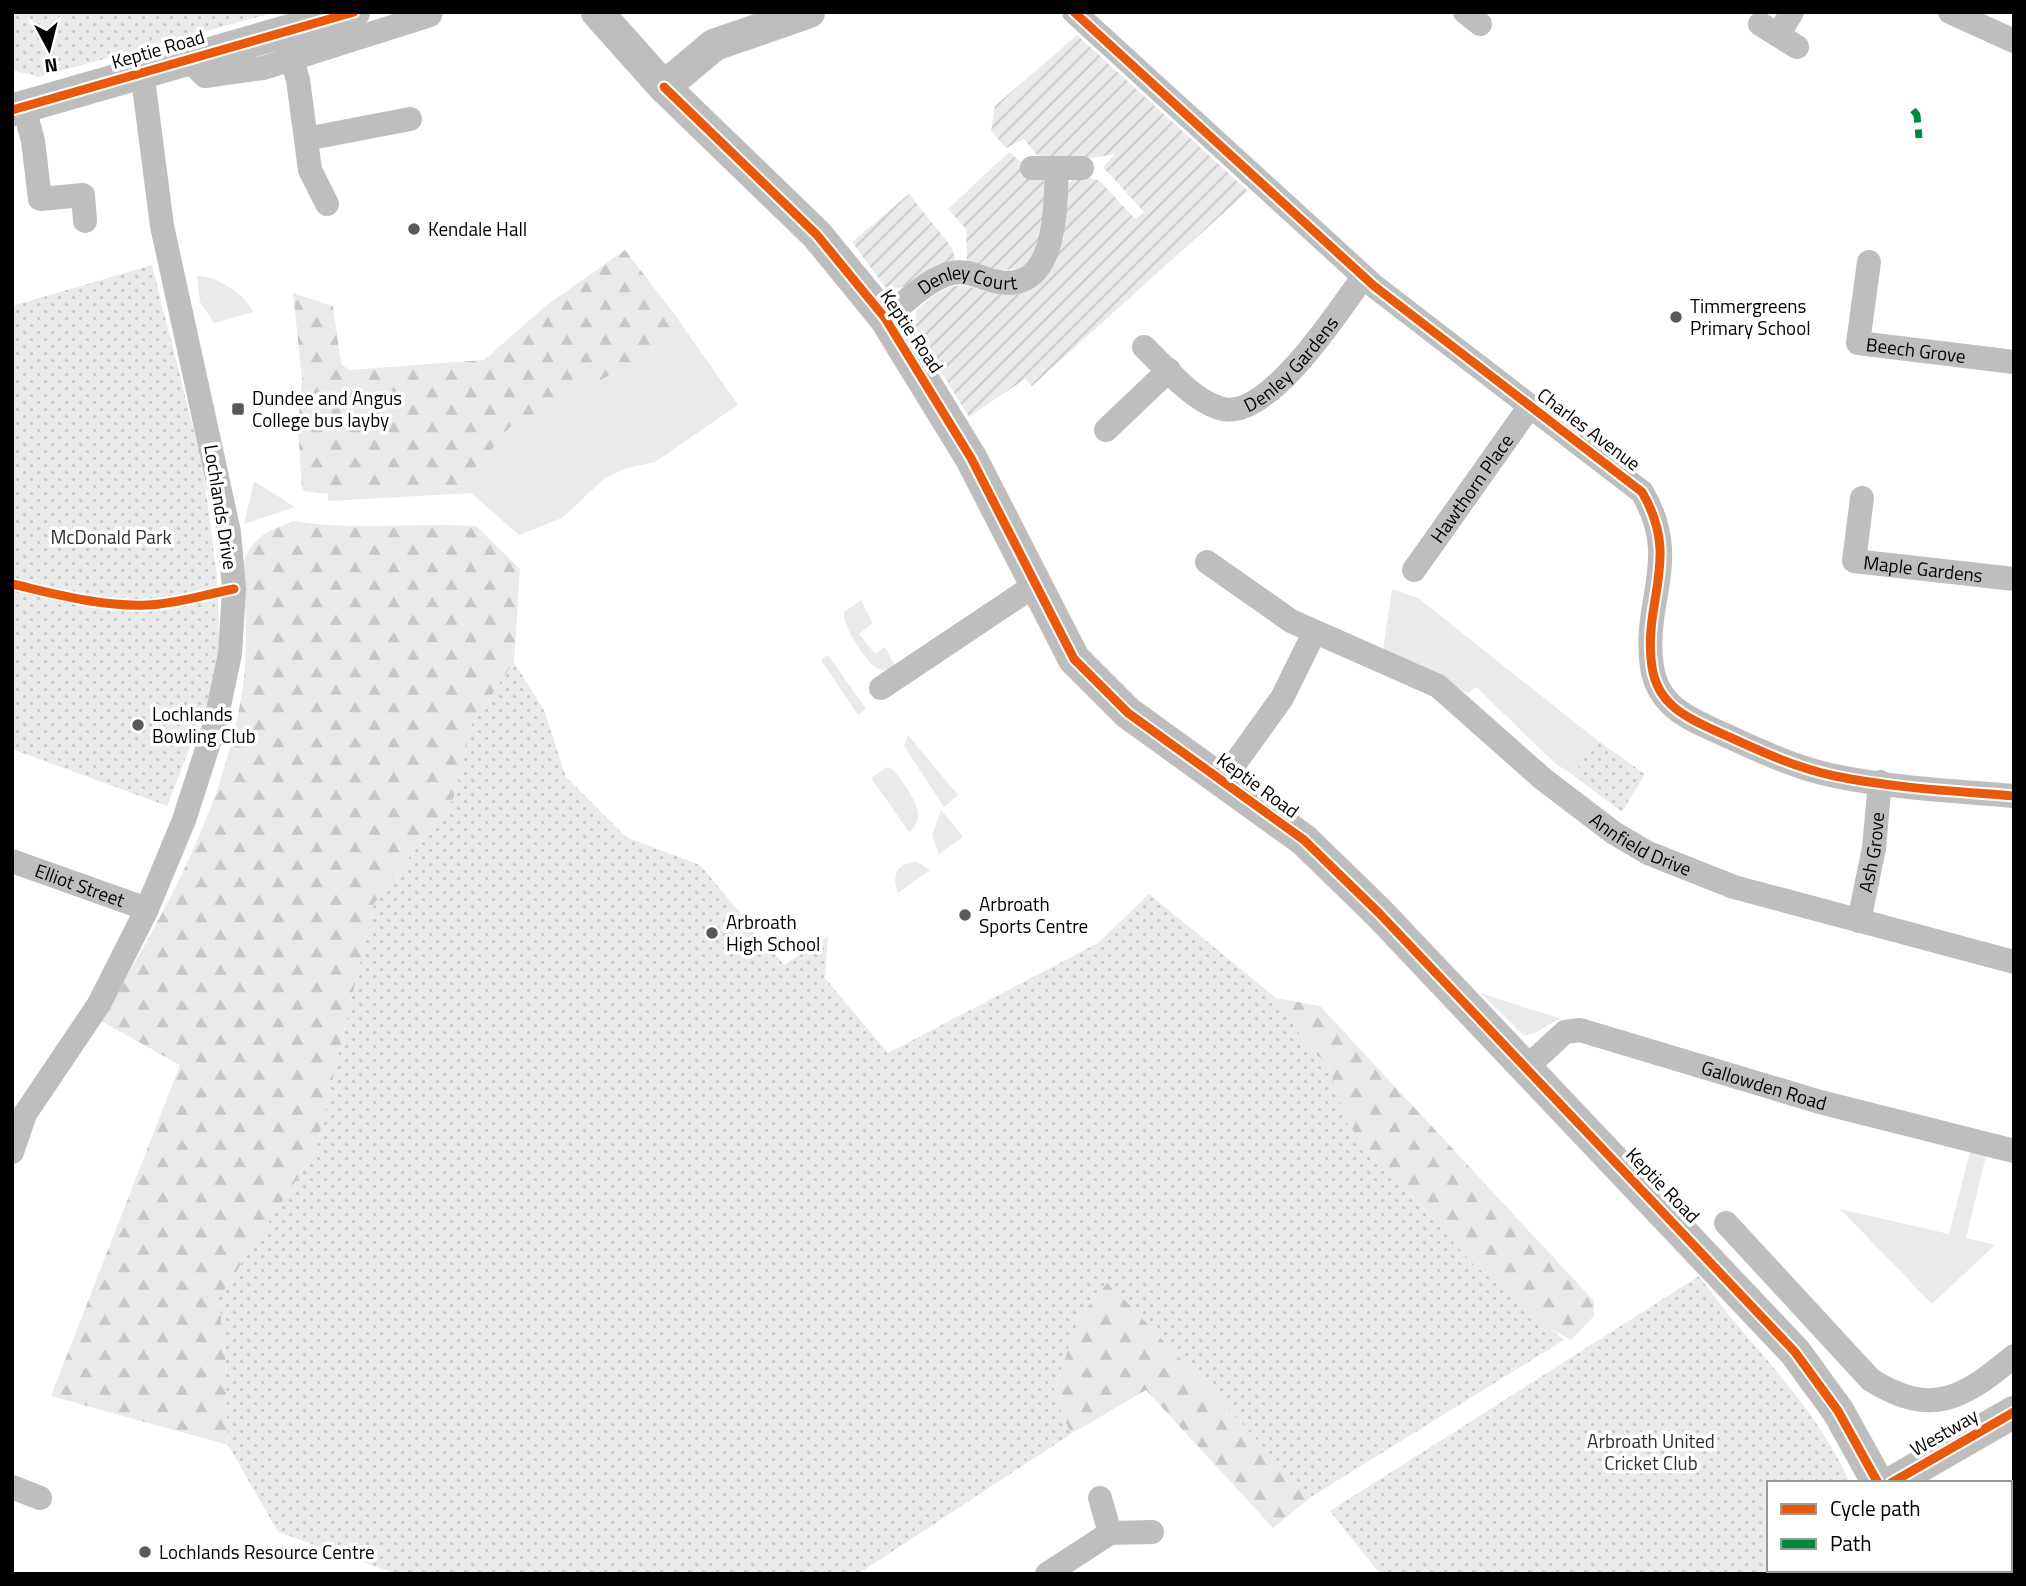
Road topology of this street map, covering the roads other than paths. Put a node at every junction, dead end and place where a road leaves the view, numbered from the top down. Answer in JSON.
{"nodes":[{"id":1,"x":354,"y":12,"type":"edge"},
{"id":2,"x":431,"y":12,"type":"edge"},
{"id":3,"x":597,"y":12,"type":"edge"},
{"id":4,"x":809,"y":12,"type":"edge"},
{"id":5,"x":1074,"y":12,"type":"edge"},
{"id":6,"x":1792,"y":12,"type":"edge"},
{"id":7,"x":1950,"y":12,"type":"edge"},
{"id":8,"x":1778,"y":35,"type":"dead end"},
{"id":9,"x":2014,"y":41,"type":"edge"},
{"id":10,"x":288,"y":45,"type":"junction"},
{"id":11,"x":142,"y":71,"type":"junction"},
{"id":12,"x":664,"y":87,"type":"junction"},
{"id":13,"x":18,"y":108,"type":"edge"},
{"id":14,"x":410,"y":119,"type":"dead end"},
{"id":15,"x":306,"y":139,"type":"junction"},
{"id":16,"x":1082,"y":168,"type":"dead end"},
{"id":17,"x":327,"y":204,"type":"dead end"},
{"id":18,"x":85,"y":222,"type":"dead end"},
{"id":19,"x":1869,"y":262,"type":"dead end"},
{"id":20,"x":1363,"y":277,"type":"junction"},
{"id":21,"x":885,"y":318,"type":"junction"},
{"id":22,"x":1144,"y":347,"type":"dead end"},
{"id":23,"x":2014,"y":362,"type":"edge"},
{"id":24,"x":1169,"y":370,"type":"junction"},
{"id":25,"x":1530,"y":406,"type":"junction"},
{"id":26,"x":1106,"y":430,"type":"dead end"},
{"id":27,"x":1862,"y":498,"type":"dead end"},
{"id":28,"x":1207,"y":562,"type":"dead end"},
{"id":29,"x":1414,"y":570,"type":"dead end"},
{"id":30,"x":2014,"y":579,"type":"edge"},
{"id":31,"x":1035,"y":585,"type":"junction"},
{"id":32,"x":1314,"y":634,"type":"junction"},
{"id":33,"x":881,"y":688,"type":"dead end"},
{"id":34,"x":1223,"y":780,"type":"junction"},
{"id":35,"x":1880,"y":782,"type":"junction"},
{"id":36,"x":2014,"y":796,"type":"edge"},
{"id":37,"x":12,"y":861,"type":"edge"},
{"id":38,"x":147,"y":909,"type":"junction"},
{"id":39,"x":1860,"y":921,"type":"junction"},
{"id":40,"x":2014,"y":962,"type":"edge"},
{"id":41,"x":1527,"y":1067,"type":"junction"},
{"id":42,"x":19,"y":1112,"type":"edge"},
{"id":43,"x":2014,"y":1151,"type":"edge"},
{"id":44,"x":12,"y":1152,"type":"edge"},
{"id":45,"x":1726,"y":1223,"type":"dead end"},
{"id":46,"x":1783,"y":1285,"type":"junction"},
{"id":47,"x":1756,"y":1309,"type":"junction"},
{"id":48,"x":2014,"y":1356,"type":"edge"},
{"id":49,"x":2014,"y":1412,"type":"edge"},
{"id":50,"x":1877,"y":1481,"type":"edge"},
{"id":51,"x":1894,"y":1481,"type":"edge"},
{"id":52,"x":12,"y":1487,"type":"edge"},
{"id":53,"x":1100,"y":1497,"type":"dead end"},
{"id":54,"x":40,"y":1498,"type":"dead end"},
{"id":55,"x":1152,"y":1532,"type":"dead end"},
{"id":56,"x":1110,"y":1533,"type":"junction"},
{"id":57,"x":1047,"y":1574,"type":"edge"}],
"edges":[{"from":1,"to":10,"type":"main road","name":"Keptie Road"},
{"from":2,"to":10,"type":"street","name":"Keptie Road"},
{"from":3,"to":12,"type":"main road","name":"Keptie Road"},
{"from":4,"to":12,"type":"main road"},
{"from":5,"to":20,"type":"street","name":"Charles Avenue"},
{"from":6,"to":8,"type":"street"},
{"from":7,"to":9,"type":"street"},
{"from":10,"to":11,"type":"main road","name":"Keptie Road"},
{"from":10,"to":15,"type":"street"},
{"from":11,"to":13,"type":"main road","name":"Keptie Road"},
{"from":11,"to":38,"type":"street","name":"Lochlands Drive"},
{"from":12,"to":21,"type":"main road","name":"Keptie Road"},
{"from":13,"to":18,"type":"street"},
{"from":14,"to":15,"type":"street"},
{"from":15,"to":17,"type":"street"},
{"from":16,"to":21,"type":"street","name":"Denley Court"},
{"from":19,"to":23,"type":"street","name":"Beech Grove"},
{"from":20,"to":24,"type":"street","name":"Denley Gardens"},
{"from":20,"to":25,"type":"street","name":"Charles Avenue"},
{"from":21,"to":31,"type":"main road","name":"Keptie Road"},
{"from":22,"to":24,"type":"street","name":"Denley Gardens"},
{"from":24,"to":26,"type":"street"},
{"from":25,"to":29,"type":"street","name":"Hawthorn Place"},
{"from":25,"to":35,"type":"street","name":"Charles Avenue"},
{"from":27,"to":30,"type":"street","name":"Maple Gardens"},
{"from":28,"to":32,"type":"street","name":"Annfield Drive"},
{"from":31,"to":33,"type":"street"},
{"from":31,"to":34,"type":"main road","name":"Keptie Road"},
{"from":32,"to":34,"type":"street"},
{"from":32,"to":39,"type":"street","name":"Annfield Drive"},
{"from":34,"to":41,"type":"main road","name":"Keptie Road"},
{"from":35,"to":36,"type":"street","name":"Charles Avenue"},
{"from":35,"to":39,"type":"street","name":"Ash Grove"},
{"from":37,"to":38,"type":"street","name":"Elliot Street"},
{"from":38,"to":42,"type":"street","name":"Lochlands Drive"},
{"from":39,"to":40,"type":"street","name":"Annfield Drive"},
{"from":41,"to":43,"type":"street","name":"Gallowden Road"},
{"from":41,"to":47,"type":"main road","name":"Keptie Road"},
{"from":42,"to":44,"type":"street","name":"Lochlands Drive"},
{"from":45,"to":46,"type":"street","name":"Keptie Road"},
{"from":46,"to":47,"type":"street"},
{"from":46,"to":48,"type":"street","name":"Keptie Road"},
{"from":47,"to":50,"type":"main road","name":"Keptie Road"},
{"from":49,"to":51,"type":"main road","name":"Westway"},
{"from":52,"to":54,"type":"street"},
{"from":53,"to":56,"type":"street"},
{"from":55,"to":56,"type":"street"},
{"from":56,"to":57,"type":"street"}]}
